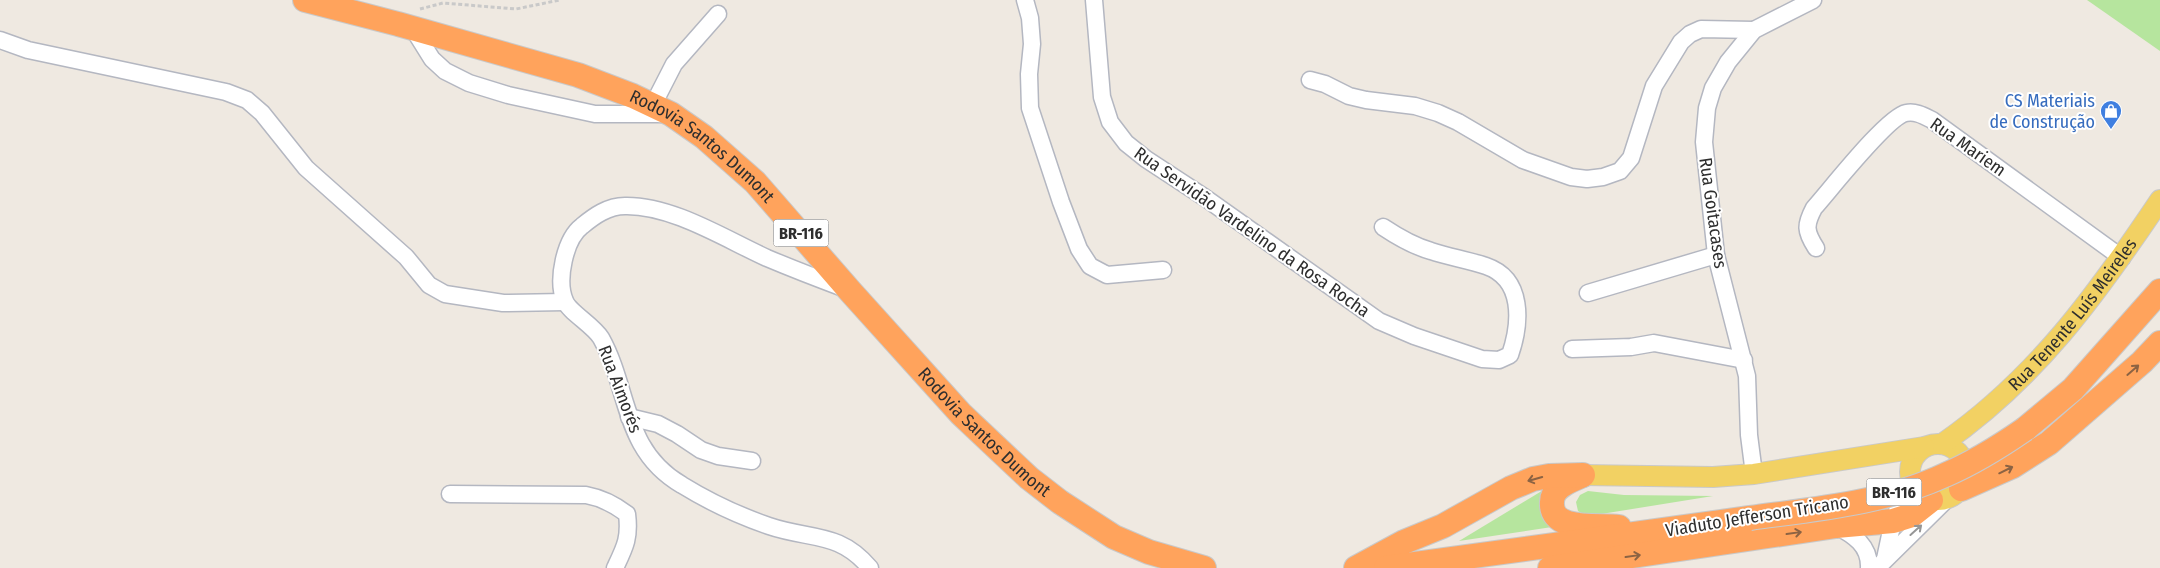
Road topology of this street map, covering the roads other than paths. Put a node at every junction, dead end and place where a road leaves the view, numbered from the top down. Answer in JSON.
{"nodes":[{"id":1,"x":305,"y":0,"type":"edge"},
{"id":2,"x":1025,"y":0,"type":"edge"},
{"id":3,"x":1094,"y":0,"type":"edge"},
{"id":4,"x":1813,"y":0,"type":"edge"},
{"id":5,"x":718,"y":14,"type":"dead end"},
{"id":6,"x":405,"y":25,"type":"junction"},
{"id":7,"x":1754,"y":30,"type":"junction"},
{"id":8,"x":0,"y":40,"type":"edge"},
{"id":9,"x":1310,"y":80,"type":"dead end"},
{"id":10,"x":662,"y":110,"type":"junction"},
{"id":11,"x":2160,"y":200,"type":"edge"},
{"id":12,"x":1383,"y":227,"type":"dead end"},
{"id":13,"x":1816,"y":248,"type":"dead end"},
{"id":14,"x":1716,"y":254,"type":"junction"},
{"id":15,"x":2122,"y":258,"type":"junction"},
{"id":16,"x":1163,"y":270,"type":"dead end"},
{"id":17,"x":850,"y":291,"type":"junction"},
{"id":18,"x":2160,"y":291,"type":"edge"},
{"id":19,"x":1588,"y":293,"type":"dead end"},
{"id":20,"x":565,"y":302,"type":"junction"},
{"id":21,"x":2160,"y":343,"type":"edge"},
{"id":22,"x":1572,"y":349,"type":"dead end"},
{"id":23,"x":1744,"y":360,"type":"junction"},
{"id":24,"x":629,"y":417,"type":"junction"},
{"id":25,"x":1942,"y":448,"type":"junction"},
{"id":26,"x":1881,"y":453,"type":"junction"},
{"id":27,"x":752,"y":462,"type":"dead end"},
{"id":28,"x":1911,"y":471,"type":"junction"},
{"id":29,"x":1754,"y":474,"type":"junction"},
{"id":30,"x":1583,"y":475,"type":"junction"},
{"id":31,"x":450,"y":494,"type":"dead end"},
{"id":32,"x":1946,"y":496,"type":"junction"},
{"id":33,"x":1893,"y":521,"type":"junction"},
{"id":34,"x":1836,"y":526,"type":"junction"},
{"id":35,"x":1653,"y":532,"type":"junction"},
{"id":36,"x":1546,"y":558,"type":"edge"},
{"id":37,"x":1881,"y":564,"type":"edge"},
{"id":38,"x":615,"y":568,"type":"edge"},
{"id":39,"x":870,"y":568,"type":"edge"},
{"id":40,"x":1204,"y":568,"type":"edge"},
{"id":41,"x":1356,"y":568,"type":"edge"},
{"id":42,"x":1386,"y":568,"type":"edge"},
{"id":43,"x":1869,"y":568,"type":"edge"}],
"edges":[{"from":1,"to":6,"type":"highway","name":"Rodovia Santos Dumont","number":"BR-116"},
{"from":2,"to":16,"type":"street"},
{"from":3,"to":12,"type":"street","name":"Rua Servidão Vardelino da Rosa Rocha"},
{"from":4,"to":7,"type":"street","name":"Rua Goitacases"},
{"from":5,"to":10,"type":"street"},
{"from":6,"to":10,"type":"highway","name":"Rodovia Santos Dumont","number":"BR-116"},
{"from":6,"to":10,"type":"street"},
{"from":7,"to":9,"type":"street"},
{"from":7,"to":14,"type":"street","name":"Rua Goitacases"},
{"from":8,"to":20,"type":"street"},
{"from":10,"to":17,"type":"highway","name":"Rodovia Santos Dumont","number":"BR-116"},
{"from":11,"to":15,"type":"main road","name":"Rua Tenente Luís Meireles"},
{"from":13,"to":15,"type":"street","name":"Rua Mariem"},
{"from":14,"to":19,"type":"street"},
{"from":14,"to":23,"type":"street","name":"Rua Goitacases"},
{"from":15,"to":25,"type":"main road","name":"Rua Tenente Luís Meireles"},
{"from":17,"to":20,"type":"street"},
{"from":17,"to":40,"type":"highway","name":"Rodovia Santos Dumont","number":"BR-116"},
{"from":18,"to":35,"type":"highway","name":"Viaduto Jefferson Tricano","number":"BR-116","bridge":true},
{"from":20,"to":24,"type":"street","name":"Rua Aimorés"},
{"from":32,"to":21,"type":"highway","one_way":true},
{"from":22,"to":23,"type":"street"},
{"from":23,"to":29,"type":"street","name":"Rua Goitacases"},
{"from":24,"to":27,"type":"street"},
{"from":24,"to":39,"type":"street","name":"Rua Aimorés"},
{"from":25,"to":26,"type":"main road","name":"Rua Tenente Luís Meireles"},
{"from":25,"to":28,"type":"main road"},
{"from":25,"to":32,"type":"main road"},
{"from":26,"to":28,"type":"main road","name":"Rua Tenente Luís Meireles"},
{"from":26,"to":29,"type":"main road","name":"Rua Tenente Luís Meireles"},
{"from":28,"to":32,"type":"main road"},
{"from":28,"to":33,"type":"street"},
{"from":29,"to":30,"type":"main road","name":"Rua Tenente Luís Meireles"},
{"from":30,"to":35,"type":"highway"},
{"from":30,"to":41,"type":"highway","one_way":true},
{"from":31,"to":38,"type":"street"},
{"from":32,"to":33,"type":"highway"},
{"from":37,"to":32,"type":"street","one_way":true},
{"from":33,"to":34,"type":"highway"},
{"from":33,"to":37,"type":"street"},
{"from":36,"to":34,"type":"highway","one_way":true},
{"from":34,"to":43,"type":"street"},
{"from":35,"to":36,"type":"highway","number":"BR-116"},
{"from":36,"to":42,"type":"highway","number":"BR-116"}]}
